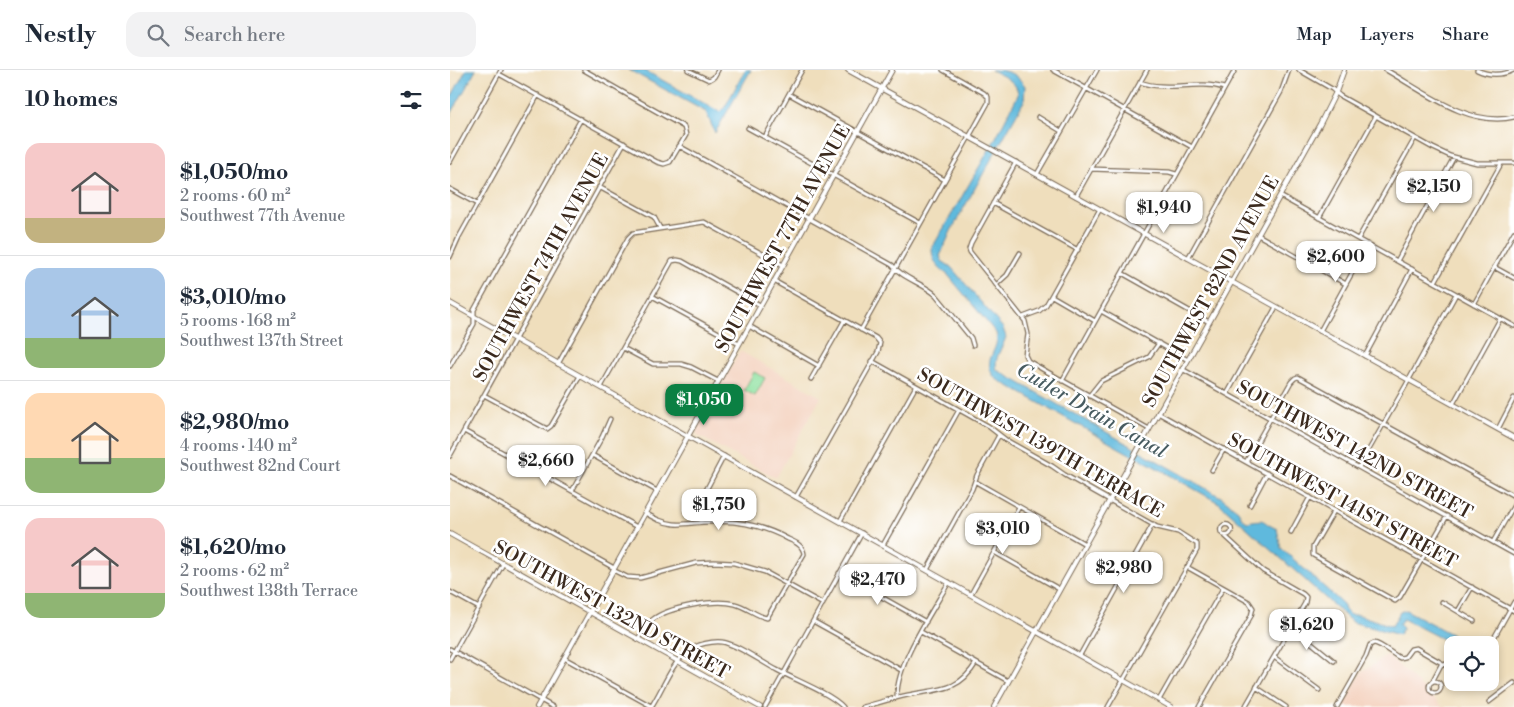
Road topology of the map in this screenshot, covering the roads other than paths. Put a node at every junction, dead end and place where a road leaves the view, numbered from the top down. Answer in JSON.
{"nodes":[{"id":1,"x":584,"y":70,"type":"edge"},
{"id":2,"x":688,"y":70,"type":"edge"},
{"id":3,"x":718,"y":70,"type":"edge"},
{"id":4,"x":802,"y":70,"type":"edge"},
{"id":5,"x":848,"y":70,"type":"edge"},
{"id":6,"x":892,"y":70,"type":"edge"},
{"id":7,"x":945,"y":70,"type":"edge"},
{"id":8,"x":1053,"y":70,"type":"edge"},
{"id":9,"x":1097,"y":70,"type":"edge"},
{"id":10,"x":1147,"y":70,"type":"edge"},
{"id":11,"x":1235,"y":70,"type":"edge"},
{"id":12,"x":1289,"y":70,"type":"edge"},
{"id":13,"x":1299,"y":70,"type":"edge"},
{"id":14,"x":1344,"y":70,"type":"edge"},
{"id":15,"x":1386,"y":70,"type":"edge"},
{"id":16,"x":1477,"y":70,"type":"edge"},
{"id":17,"x":1514,"y":70,"type":"edge"},
{"id":18,"x":500,"y":72,"type":"edge"},
{"id":19,"x":1140,"y":82,"type":"junction"},
{"id":20,"x":882,"y":88,"type":"junction"},
{"id":21,"x":1086,"y":88,"type":"junction"},
{"id":22,"x":1224,"y":88,"type":"junction"},
{"id":23,"x":1336,"y":92,"type":"junction"},
{"id":24,"x":789,"y":94,"type":"junction"},
{"id":25,"x":538,"y":95,"type":"junction"},
{"id":26,"x":1124,"y":110,"type":"junction"},
{"id":27,"x":1376,"y":116,"type":"junction"},
{"id":28,"x":1514,"y":117,"type":"edge"},
{"id":29,"x":1038,"y":118,"type":"dead end"},
{"id":30,"x":581,"y":119,"type":"junction"},
{"id":31,"x":748,"y":128,"type":"dead end"},
{"id":32,"x":1061,"y":130,"type":"junction"},
{"id":33,"x":857,"y":132,"type":"junction"},
{"id":34,"x":765,"y":137,"type":"junction"},
{"id":35,"x":969,"y":137,"type":"junction"},
{"id":36,"x":1415,"y":138,"type":"junction"},
{"id":37,"x":624,"y":143,"type":"junction"},
{"id":38,"x":679,"y":146,"type":"junction"},
{"id":39,"x":1192,"y":147,"type":"junction"},
{"id":40,"x":1454,"y":157,"type":"junction"},
{"id":41,"x":450,"y":162,"type":"edge"},
{"id":42,"x":1016,"y":162,"type":"junction"},
{"id":43,"x":1514,"y":163,"type":"edge"},
{"id":44,"x":1501,"y":164,"type":"junction"},
{"id":45,"x":1091,"y":169,"type":"junction"},
{"id":46,"x":1037,"y":174,"type":"junction"},
{"id":47,"x":1176,"y":174,"type":"junction"},
{"id":48,"x":833,"y":175,"type":"junction"},
{"id":49,"x":945,"y":180,"type":"junction"},
{"id":50,"x":600,"y":187,"type":"junction"},
{"id":51,"x":450,"y":189,"type":"edge"},
{"id":52,"x":1076,"y":196,"type":"junction"},
{"id":53,"x":1280,"y":196,"type":"junction"},
{"id":54,"x":993,"y":202,"type":"junction"},
{"id":55,"x":477,"y":204,"type":"junction"},
{"id":56,"x":1100,"y":209,"type":"junction"},
{"id":57,"x":809,"y":218,"type":"junction"},
{"id":58,"x":1319,"y":218,"type":"junction"},
{"id":59,"x":920,"y":224,"type":"junction"},
{"id":60,"x":660,"y":228,"type":"junction"},
{"id":61,"x":1514,"y":232,"type":"edge"},
{"id":62,"x":1144,"y":234,"type":"junction"},
{"id":63,"x":1258,"y":235,"type":"junction"},
{"id":64,"x":1358,"y":239,"type":"junction"},
{"id":65,"x":1368,"y":244,"type":"junction"},
{"id":66,"x":452,"y":247,"type":"edge"},
{"id":67,"x":1078,"y":250,"type":"junction"},
{"id":68,"x":1020,"y":253,"type":"dead end"},
{"id":69,"x":450,"y":257,"type":"edge"},
{"id":70,"x":1188,"y":258,"type":"junction"},
{"id":71,"x":1397,"y":260,"type":"junction"},
{"id":72,"x":783,"y":265,"type":"junction"},
{"id":73,"x":1494,"y":267,"type":"junction"},
{"id":74,"x":895,"y":269,"type":"junction"},
{"id":75,"x":1412,"y":269,"type":"junction"},
{"id":76,"x":1122,"y":273,"type":"junction"},
{"id":77,"x":1514,"y":278,"type":"edge"},
{"id":78,"x":774,"y":281,"type":"junction"},
{"id":79,"x":1231,"y":282,"type":"junction"},
{"id":80,"x":1435,"y":282,"type":"junction"},
{"id":81,"x":1346,"y":284,"type":"junction"},
{"id":82,"x":996,"y":285,"type":"junction"},
{"id":83,"x":1456,"y":294,"type":"junction"},
{"id":84,"x":652,"y":296,"type":"junction"},
{"id":85,"x":1052,"y":296,"type":"junction"},
{"id":86,"x":450,"y":303,"type":"edge"},
{"id":87,"x":1474,"y":304,"type":"junction"},
{"id":88,"x":760,"y":305,"type":"junction"},
{"id":89,"x":1276,"y":306,"type":"junction"},
{"id":90,"x":1101,"y":311,"type":"junction"},
{"id":91,"x":475,"y":317,"type":"junction"},
{"id":92,"x":1023,"y":317,"type":"junction"},
{"id":93,"x":1500,"y":318,"type":"junction"},
{"id":94,"x":844,"y":321,"type":"junction"},
{"id":95,"x":1095,"y":321,"type":"junction"},
{"id":96,"x":1209,"y":322,"type":"junction"},
{"id":97,"x":748,"y":326,"type":"junction"},
{"id":98,"x":1514,"y":326,"type":"edge"},
{"id":99,"x":861,"y":330,"type":"junction"},
{"id":100,"x":1320,"y":331,"type":"junction"},
{"id":101,"x":515,"y":340,"type":"junction"},
{"id":102,"x":1159,"y":343,"type":"junction"},
{"id":103,"x":739,"y":344,"type":"junction"},
{"id":104,"x":973,"y":345,"type":"dead end"},
{"id":105,"x":623,"y":348,"type":"junction"},
{"id":106,"x":1365,"y":356,"type":"junction"},
{"id":107,"x":1188,"y":360,"type":"junction"},
{"id":108,"x":872,"y":362,"type":"junction"},
{"id":109,"x":558,"y":364,"type":"junction"},
{"id":110,"x":450,"y":366,"type":"edge"},
{"id":111,"x":819,"y":366,"type":"junction"},
{"id":112,"x":1182,"y":369,"type":"junction"},
{"id":113,"x":580,"y":376,"type":"junction"},
{"id":114,"x":811,"y":379,"type":"dead end"},
{"id":115,"x":1409,"y":380,"type":"junction"},
{"id":116,"x":718,"y":381,"type":"junction"},
{"id":117,"x":1062,"y":381,"type":"junction"},
{"id":118,"x":916,"y":386,"type":"junction"},
{"id":119,"x":601,"y":387,"type":"junction"},
{"id":120,"x":1227,"y":394,"type":"junction"},
{"id":121,"x":484,"y":395,"type":"junction"},
{"id":122,"x":1089,"y":396,"type":"junction"},
{"id":123,"x":1514,"y":398,"type":"edge"},
{"id":124,"x":1453,"y":404,"type":"junction"},
{"id":125,"x":959,"y":410,"type":"junction"},
{"id":126,"x":1158,"y":413,"type":"junction"},
{"id":127,"x":1271,"y":418,"type":"junction"},
{"id":128,"x":610,"y":419,"type":"dead end"},
{"id":129,"x":1384,"y":424,"type":"junction"},
{"id":130,"x":1498,"y":429,"type":"junction"},
{"id":131,"x":1149,"y":430,"type":"junction"},
{"id":132,"x":464,"y":431,"type":"junction"},
{"id":133,"x":688,"y":435,"type":"junction"},
{"id":134,"x":999,"y":435,"type":"junction"},
{"id":135,"x":1514,"y":438,"type":"edge"},
{"id":136,"x":452,"y":449,"type":"edge"},
{"id":137,"x":1224,"y":449,"type":"junction"},
{"id":138,"x":592,"y":454,"type":"junction"},
{"id":139,"x":450,"y":456,"type":"edge"},
{"id":140,"x":724,"y":456,"type":"junction"},
{"id":141,"x":1246,"y":462,"type":"junction"},
{"id":142,"x":1359,"y":468,"type":"junction"},
{"id":143,"x":1212,"y":470,"type":"dead end"},
{"id":144,"x":1267,"y":473,"type":"junction"},
{"id":145,"x":450,"y":476,"type":"edge"},
{"id":146,"x":976,"y":482,"type":"junction"},
{"id":147,"x":572,"y":491,"type":"junction"},
{"id":148,"x":657,"y":491,"type":"junction"},
{"id":149,"x":1514,"y":496,"type":"edge"},
{"id":150,"x":796,"y":497,"type":"junction"},
{"id":151,"x":1310,"y":497,"type":"junction"},
{"id":152,"x":1109,"y":500,"type":"junction"},
{"id":153,"x":1250,"y":505,"type":"dead end"},
{"id":154,"x":1514,"y":505,"type":"edge"},
{"id":155,"x":1019,"y":507,"type":"junction"},
{"id":156,"x":1334,"y":511,"type":"junction"},
{"id":157,"x":644,"y":513,"type":"junction"},
{"id":158,"x":1447,"y":516,"type":"junction"},
{"id":159,"x":840,"y":521,"type":"junction"},
{"id":160,"x":701,"y":522,"type":"junction"},
{"id":161,"x":1153,"y":524,"type":"junction"},
{"id":162,"x":637,"y":527,"type":"junction"},
{"id":163,"x":1291,"y":532,"type":"dead end"},
{"id":164,"x":862,"y":533,"type":"junction"},
{"id":165,"x":450,"y":534,"type":"edge"},
{"id":166,"x":1225,"y":536,"type":"dead end"},
{"id":167,"x":1493,"y":542,"type":"junction"},
{"id":168,"x":1085,"y":544,"type":"junction"},
{"id":169,"x":884,"y":545,"type":"junction"},
{"id":170,"x":994,"y":552,"type":"junction"},
{"id":171,"x":1514,"y":554,"type":"edge"},
{"id":172,"x":1422,"y":560,"type":"junction"},
{"id":173,"x":503,"y":564,"type":"junction"},
{"id":174,"x":1186,"y":567,"type":"junction"},
{"id":175,"x":613,"y":569,"type":"junction"},
{"id":176,"x":927,"y":570,"type":"junction"},
{"id":177,"x":840,"y":573,"type":"junction"},
{"id":178,"x":949,"y":582,"type":"junction"},
{"id":179,"x":788,"y":584,"type":"junction"},
{"id":180,"x":1472,"y":587,"type":"junction"},
{"id":181,"x":1223,"y":588,"type":"junction"},
{"id":182,"x":1059,"y":589,"type":"junction"},
{"id":183,"x":450,"y":592,"type":"edge"},
{"id":184,"x":971,"y":594,"type":"junction"},
{"id":185,"x":1442,"y":602,"type":"dead end"},
{"id":186,"x":1514,"y":602,"type":"edge"},
{"id":187,"x":822,"y":604,"type":"junction"},
{"id":188,"x":478,"y":608,"type":"junction"},
{"id":189,"x":1512,"y":610,"type":"edge"},
{"id":190,"x":1458,"y":611,"type":"junction"},
{"id":191,"x":590,"y":612,"type":"junction"},
{"id":192,"x":1474,"y":620,"type":"dead end"},
{"id":193,"x":813,"y":621,"type":"junction"},
{"id":194,"x":926,"y":622,"type":"junction"},
{"id":195,"x":1291,"y":626,"type":"junction"},
{"id":196,"x":1036,"y":630,"type":"junction"},
{"id":197,"x":921,"y":632,"type":"junction"},
{"id":198,"x":1496,"y":636,"type":"edge"},
{"id":199,"x":638,"y":639,"type":"junction"},
{"id":200,"x":450,"y":649,"type":"edge"},
{"id":201,"x":454,"y":652,"type":"junction"},
{"id":202,"x":1080,"y":655,"type":"junction"},
{"id":203,"x":1274,"y":656,"type":"junction"},
{"id":204,"x":564,"y":658,"type":"junction"},
{"id":205,"x":450,"y":659,"type":"edge"},
{"id":206,"x":1334,"y":661,"type":"dead end"},
{"id":207,"x":678,"y":662,"type":"junction"},
{"id":208,"x":976,"y":663,"type":"junction"},
{"id":209,"x":1442,"y":663,"type":"joint"},
{"id":210,"x":901,"y":670,"type":"junction"},
{"id":211,"x":784,"y":674,"type":"junction"},
{"id":212,"x":1123,"y":680,"type":"junction"},
{"id":213,"x":1008,"y":681,"type":"junction"},
{"id":214,"x":1435,"y":682,"type":"dead end"},
{"id":215,"x":1514,"y":683,"type":"edge"},
{"id":216,"x":1256,"y":687,"type":"junction"},
{"id":217,"x":1319,"y":690,"type":"dead end"},
{"id":218,"x":897,"y":697,"type":"junction"},
{"id":219,"x":1159,"y":700,"type":"junction"},
{"id":220,"x":540,"y":701,"type":"junction"},
{"id":221,"x":1489,"y":702,"type":"dead end"},
{"id":222,"x":871,"y":706,"type":"edge"},
{"id":223,"x":1166,"y":706,"type":"edge"},
{"id":224,"x":537,"y":707,"type":"edge"},
{"id":225,"x":553,"y":707,"type":"edge"},
{"id":226,"x":651,"y":707,"type":"edge"},
{"id":227,"x":760,"y":707,"type":"edge"},
{"id":228,"x":765,"y":707,"type":"edge"},
{"id":229,"x":843,"y":707,"type":"edge"},
{"id":230,"x":863,"y":707,"type":"edge"},
{"id":231,"x":994,"y":707,"type":"edge"},
{"id":232,"x":1108,"y":707,"type":"edge"},
{"id":233,"x":1171,"y":707,"type":"edge"},
{"id":234,"x":1199,"y":707,"type":"edge"},
{"id":235,"x":1245,"y":707,"type":"edge"},
{"id":236,"x":1286,"y":707,"type":"edge"},
{"id":237,"x":1337,"y":707,"type":"edge"}],
"edges":[{"from":1,"to":38,"type":"street"},
{"from":2,"to":3,"type":"street"},
{"from":4,"to":24,"type":"street"},
{"from":5,"to":20,"type":"street"},
{"from":6,"to":20,"type":"street","name":"SOUTHWEST 77TH AVENUE"},
{"from":7,"to":35,"type":"street"},
{"from":8,"to":21,"type":"street"},
{"from":9,"to":21,"type":"street"},
{"from":10,"to":19,"type":"street"},
{"from":11,"to":22,"type":"street"},
{"from":12,"to":70,"type":"street"},
{"from":13,"to":23,"type":"street"},
{"from":14,"to":23,"type":"street","name":"SOUTHWEST 82ND AVENUE"},
{"from":15,"to":28,"type":"street"},
{"from":16,"to":17,"type":"street"},
{"from":18,"to":25,"type":"street"},
{"from":18,"to":41,"type":"street"},
{"from":19,"to":22,"type":"street"},
{"from":19,"to":26,"type":"street"},
{"from":20,"to":33,"type":"street","name":"SOUTHWEST 77TH AVENUE"},
{"from":20,"to":35,"type":"street"},
{"from":21,"to":26,"type":"street"},
{"from":21,"to":32,"type":"street"},
{"from":22,"to":39,"type":"street"},
{"from":23,"to":27,"type":"street"},
{"from":23,"to":53,"type":"street","name":"SOUTHWEST 82ND AVENUE"},
{"from":24,"to":33,"type":"street"},
{"from":24,"to":34,"type":"street"},
{"from":25,"to":30,"type":"street"},
{"from":25,"to":55,"type":"street"},
{"from":26,"to":39,"type":"street"},
{"from":26,"to":45,"type":"street"},
{"from":27,"to":36,"type":"street"},
{"from":27,"to":58,"type":"street"},
{"from":29,"to":32,"type":"street"},
{"from":30,"to":37,"type":"street"},
{"from":30,"to":91,"type":"street"},
{"from":31,"to":34,"type":"street"},
{"from":32,"to":46,"type":"street"},
{"from":33,"to":48,"type":"street","name":"SOUTHWEST 77TH AVENUE"},
{"from":33,"to":49,"type":"street"},
{"from":34,"to":48,"type":"street"},
{"from":35,"to":42,"type":"street"},
{"from":35,"to":49,"type":"street"},
{"from":36,"to":40,"type":"street"},
{"from":36,"to":64,"type":"street"},
{"from":37,"to":38,"type":"street"},
{"from":37,"to":50,"type":"street","name":"SOUTHWEST 74TH AVENUE"},
{"from":38,"to":57,"type":"street"},
{"from":39,"to":47,"type":"street"},
{"from":40,"to":44,"type":"street"},
{"from":40,"to":71,"type":"street"},
{"from":42,"to":46,"type":"street"},
{"from":42,"to":54,"type":"street"},
{"from":43,"to":44,"type":"street"},
{"from":44,"to":80,"type":"street"},
{"from":45,"to":47,"type":"street"},
{"from":45,"to":52,"type":"street"},
{"from":46,"to":52,"type":"street"},
{"from":47,"to":62,"type":"street"},
{"from":48,"to":57,"type":"street","name":"SOUTHWEST 77TH AVENUE"},
{"from":48,"to":59,"type":"street"},
{"from":49,"to":59,"type":"street"},
{"from":50,"to":60,"type":"street"},
{"from":50,"to":101,"type":"street","name":"SOUTHWEST 74TH AVENUE"},
{"from":51,"to":55,"type":"street"},
{"from":52,"to":56,"type":"street"},
{"from":53,"to":58,"type":"street"},
{"from":53,"to":63,"type":"street","name":"SOUTHWEST 82ND AVENUE"},
{"from":54,"to":67,"type":"street"},
{"from":54,"to":82,"type":"street"},
{"from":55,"to":66,"type":"street"},
{"from":56,"to":62,"type":"street"},
{"from":56,"to":67,"type":"street"},
{"from":57,"to":72,"type":"street","name":"SOUTHWEST 77TH AVENUE"},
{"from":57,"to":74,"type":"street"},
{"from":58,"to":64,"type":"street"},
{"from":59,"to":74,"type":"street"},
{"from":60,"to":72,"type":"street"},
{"from":60,"to":109,"type":"street"},
{"from":61,"to":73,"type":"street"},
{"from":62,"to":70,"type":"street"},
{"from":62,"to":76,"type":"street"},
{"from":63,"to":79,"type":"street","name":"SOUTHWEST 82ND AVENUE"},
{"from":63,"to":81,"type":"street"},
{"from":64,"to":65,"type":"street"},
{"from":65,"to":71,"type":"street"},
{"from":65,"to":81,"type":"street"},
{"from":66,"to":69,"type":"street"},
{"from":67,"to":85,"type":"street"},
{"from":68,"to":82,"type":"street"},
{"from":70,"to":79,"type":"street"},
{"from":71,"to":75,"type":"street"},
{"from":72,"to":78,"type":"street","name":"SOUTHWEST 77TH AVENUE"},
{"from":73,"to":77,"type":"street"},
{"from":73,"to":87,"type":"street"},
{"from":74,"to":99,"type":"street"},
{"from":74,"to":104,"type":"street"},
{"from":75,"to":80,"type":"street"},
{"from":75,"to":106,"type":"street"},
{"from":76,"to":90,"type":"street"},
{"from":76,"to":96,"type":"street"},
{"from":78,"to":88,"type":"street","name":"SOUTHWEST 77TH AVENUE"},
{"from":78,"to":94,"type":"street"},
{"from":79,"to":89,"type":"street"},
{"from":79,"to":96,"type":"street","name":"SOUTHWEST 82ND AVENUE"},
{"from":80,"to":83,"type":"street"},
{"from":81,"to":100,"type":"street"},
{"from":82,"to":92,"type":"street"},
{"from":83,"to":87,"type":"street"},
{"from":83,"to":115,"type":"street"},
{"from":84,"to":88,"type":"street"},
{"from":84,"to":103,"type":"street"},
{"from":84,"to":105,"type":"street"},
{"from":85,"to":92,"type":"street"},
{"from":85,"to":95,"type":"street"},
{"from":86,"to":91,"type":"street"},
{"from":87,"to":93,"type":"street"},
{"from":88,"to":97,"type":"street","name":"SOUTHWEST 77TH AVENUE"},
{"from":89,"to":100,"type":"street"},
{"from":89,"to":120,"type":"street"},
{"from":90,"to":95,"type":"street"},
{"from":90,"to":102,"type":"street"},
{"from":91,"to":101,"type":"street"},
{"from":91,"to":110,"type":"street"},
{"from":92,"to":117,"type":"street"},
{"from":93,"to":98,"type":"street"},
{"from":93,"to":124,"type":"street"},
{"from":94,"to":99,"type":"street"},
{"from":94,"to":111,"type":"street"},
{"from":95,"to":117,"type":"street"},
{"from":96,"to":107,"type":"street","name":"SOUTHWEST 82ND AVENUE"},
{"from":97,"to":103,"type":"street","name":"SOUTHWEST 77TH AVENUE"},
{"from":97,"to":111,"type":"street"},
{"from":99,"to":108,"type":"street"},
{"from":100,"to":106,"type":"street"},
{"from":101,"to":109,"type":"street"},
{"from":101,"to":121,"type":"street","name":"SOUTHWEST 74TH AVENUE"},
{"from":102,"to":107,"type":"street"},
{"from":102,"to":122,"type":"street"},
{"from":103,"to":116,"type":"street","name":"SOUTHWEST 77TH AVENUE"},
{"from":105,"to":116,"type":"street"},
{"from":105,"to":119,"type":"street"},
{"from":106,"to":115,"type":"street"},
{"from":107,"to":112,"type":"street","name":"SOUTHWEST 82ND AVENUE"},
{"from":108,"to":118,"type":"street","name":"SOUTHWEST 139TH TERRACE"},
{"from":108,"to":150,"type":"street"},
{"from":109,"to":113,"type":"street"},
{"from":111,"to":114,"type":"street"},
{"from":112,"to":120,"type":"street","name":"SOUTHWEST 142ND STREET"},
{"from":112,"to":126,"type":"street","name":"SOUTHWEST 82ND AVENUE"},
{"from":113,"to":119,"type":"street"},
{"from":113,"to":121,"type":"street"},
{"from":115,"to":124,"type":"street"},
{"from":115,"to":129,"type":"street"},
{"from":116,"to":133,"type":"street","name":"SOUTHWEST 77TH AVENUE"},
{"from":117,"to":122,"type":"street"},
{"from":118,"to":125,"type":"street","name":"SOUTHWEST 139TH TERRACE"},
{"from":118,"to":159,"type":"street"},
{"from":119,"to":133,"type":"street"},
{"from":120,"to":127,"type":"street","name":"SOUTHWEST 142ND STREET"},
{"from":121,"to":132,"type":"street","name":"SOUTHWEST 74TH AVENUE"},
{"from":122,"to":131,"type":"street"},
{"from":123,"to":130,"type":"street"},
{"from":124,"to":130,"type":"street"},
{"from":125,"to":134,"type":"street","name":"SOUTHWEST 139TH TERRACE"},
{"from":125,"to":169,"type":"street"},
{"from":126,"to":131,"type":"street","name":"SOUTHWEST 82ND AVENUE"},
{"from":126,"to":137,"type":"street","name":"SOUTHWEST 141ST STREET"},
{"from":127,"to":129,"type":"street"},
{"from":127,"to":141,"type":"street"},
{"from":127,"to":142,"type":"street","name":"SOUTHWEST 142ND STREET"},
{"from":128,"to":138,"type":"street"},
{"from":129,"to":142,"type":"street"},
{"from":129,"to":149,"type":"street"},
{"from":130,"to":135,"type":"street"},
{"from":131,"to":152,"type":"street","name":"SOUTHWEST 82ND AVENUE"},
{"from":132,"to":136,"type":"street","name":"SOUTHWEST 74TH AVENUE"},
{"from":132,"to":147,"type":"street"},
{"from":133,"to":140,"type":"street"},
{"from":133,"to":148,"type":"street","name":"SOUTHWEST 77TH AVENUE"},
{"from":134,"to":146,"type":"street"},
{"from":134,"to":152,"type":"street","name":"SOUTHWEST 139TH TERRACE"},
{"from":136,"to":139,"type":"street","name":"SOUTHWEST 74TH AVENUE"},
{"from":137,"to":141,"type":"street","name":"SOUTHWEST 141ST STREET"},
{"from":137,"to":143,"type":"street"},
{"from":138,"to":147,"type":"street"},
{"from":138,"to":148,"type":"street"},
{"from":140,"to":150,"type":"street"},
{"from":140,"to":160,"type":"street"},
{"from":141,"to":144,"type":"street","name":"SOUTHWEST 141ST STREET"},
{"from":142,"to":158,"type":"street","name":"SOUTHWEST 142ND STREET"},
{"from":144,"to":151,"type":"street","name":"SOUTHWEST 141ST STREET"},
{"from":144,"to":153,"type":"street"},
{"from":145,"to":175,"type":"street"},
{"from":146,"to":155,"type":"street"},
{"from":146,"to":176,"type":"street"},
{"from":147,"to":162,"type":"street"},
{"from":148,"to":157,"type":"street","name":"SOUTHWEST 77TH AVENUE"},
{"from":150,"to":159,"type":"street"},
{"from":151,"to":156,"type":"street","name":"SOUTHWEST 141ST STREET"},
{"from":151,"to":163,"type":"street"},
{"from":152,"to":161,"type":"street","name":"SOUTHWEST 139TH TERRACE"},
{"from":152,"to":168,"type":"street","name":"SOUTHWEST 82ND AVENUE"},
{"from":154,"to":167,"type":"street"},
{"from":155,"to":168,"type":"street"},
{"from":155,"to":170,"type":"street"},
{"from":156,"to":172,"type":"street","name":"SOUTHWEST 141ST STREET"},
{"from":156,"to":172,"type":"street"},
{"from":157,"to":160,"type":"street"},
{"from":157,"to":162,"type":"street","name":"SOUTHWEST 77TH AVENUE"},
{"from":158,"to":167,"type":"street","name":"SOUTHWEST 142ND STREET"},
{"from":158,"to":172,"type":"street"},
{"from":159,"to":164,"type":"street"},
{"from":160,"to":179,"type":"street"},
{"from":161,"to":174,"type":"street","name":"SOUTHWEST 139TH TERRACE"},
{"from":161,"to":202,"type":"street"},
{"from":162,"to":175,"type":"street","name":"SOUTHWEST 77TH AVENUE"},
{"from":164,"to":169,"type":"street"},
{"from":164,"to":177,"type":"street"},
{"from":165,"to":173,"type":"street","name":"SOUTHWEST 132ND STREET"},
{"from":166,"to":195,"type":"street"},
{"from":167,"to":171,"type":"street","name":"SOUTHWEST 142ND STREET"},
{"from":168,"to":182,"type":"street","name":"SOUTHWEST 82ND AVENUE"},
{"from":169,"to":176,"type":"street"},
{"from":170,"to":182,"type":"street"},
{"from":170,"to":184,"type":"street"},
{"from":172,"to":180,"type":"street","name":"SOUTHWEST 141ST STREET"},
{"from":173,"to":188,"type":"street"},
{"from":173,"to":191,"type":"street","name":"SOUTHWEST 132ND STREET"},
{"from":174,"to":181,"type":"street"},
{"from":174,"to":212,"type":"street"},
{"from":175,"to":179,"type":"street"},
{"from":175,"to":191,"type":"street","name":"SOUTHWEST 77TH AVENUE"},
{"from":176,"to":178,"type":"street"},
{"from":177,"to":187,"type":"street"},
{"from":177,"to":194,"type":"street"},
{"from":178,"to":184,"type":"street"},
{"from":178,"to":194,"type":"street"},
{"from":179,"to":187,"type":"street"},
{"from":179,"to":199,"type":"street"},
{"from":180,"to":189,"type":"street","name":"SOUTHWEST 141ST STREET"},
{"from":180,"to":190,"type":"street"},
{"from":181,"to":219,"type":"street"},
{"from":181,"to":234,"type":"street"},
{"from":182,"to":196,"type":"street","name":"SOUTHWEST 82ND AVENUE"},
{"from":183,"to":188,"type":"street"},
{"from":184,"to":196,"type":"street"},
{"from":185,"to":190,"type":"street"},
{"from":186,"to":189,"type":"street"},
{"from":187,"to":193,"type":"street"},
{"from":188,"to":201,"type":"street"},
{"from":189,"to":198,"type":"street"},
{"from":190,"to":192,"type":"street"},
{"from":191,"to":199,"type":"street","name":"SOUTHWEST 132ND STREET"},
{"from":191,"to":204,"type":"street","name":"SOUTHWEST 77TH AVENUE"},
{"from":193,"to":210,"type":"street"},
{"from":193,"to":211,"type":"street"},
{"from":194,"to":197,"type":"street"},
{"from":195,"to":203,"type":"street"},
{"from":195,"to":206,"type":"street"},
{"from":196,"to":202,"type":"street"},
{"from":196,"to":213,"type":"street","name":"SOUTHWEST 82ND AVENUE"},
{"from":197,"to":208,"type":"street"},
{"from":197,"to":210,"type":"street"},
{"from":199,"to":207,"type":"street","name":"SOUTHWEST 132ND STREET"},
{"from":200,"to":201,"type":"street"},
{"from":201,"to":205,"type":"street"},
{"from":201,"to":220,"type":"street"},
{"from":202,"to":212,"type":"street"},
{"from":203,"to":216,"type":"street"},
{"from":203,"to":217,"type":"street"},
{"from":204,"to":220,"type":"street","name":"SOUTHWEST 77TH AVENUE"},
{"from":204,"to":226,"type":"street"},
{"from":207,"to":211,"type":"street"},
{"from":207,"to":226,"type":"street"},
{"from":207,"to":227,"type":"street","name":"SOUTHWEST 132ND STREET"},
{"from":208,"to":213,"type":"street"},
{"from":208,"to":218,"type":"street"},
{"from":209,"to":214,"type":"street"},
{"from":209,"to":237,"type":"street"},
{"from":210,"to":218,"type":"street"},
{"from":211,"to":228,"type":"street"},
{"from":211,"to":229,"type":"street"},
{"from":212,"to":219,"type":"street"},
{"from":212,"to":232,"type":"street"},
{"from":213,"to":231,"type":"street","name":"SOUTHWEST 82ND AVENUE"},
{"from":215,"to":221,"type":"street"},
{"from":216,"to":235,"type":"street"},
{"from":216,"to":236,"type":"street"},
{"from":218,"to":222,"type":"street"},
{"from":219,"to":223,"type":"street"},
{"from":220,"to":224,"type":"street","name":"SOUTHWEST 77TH AVENUE"},
{"from":220,"to":225,"type":"street"},
{"from":222,"to":230,"type":"street"},
{"from":223,"to":233,"type":"street"}]}
